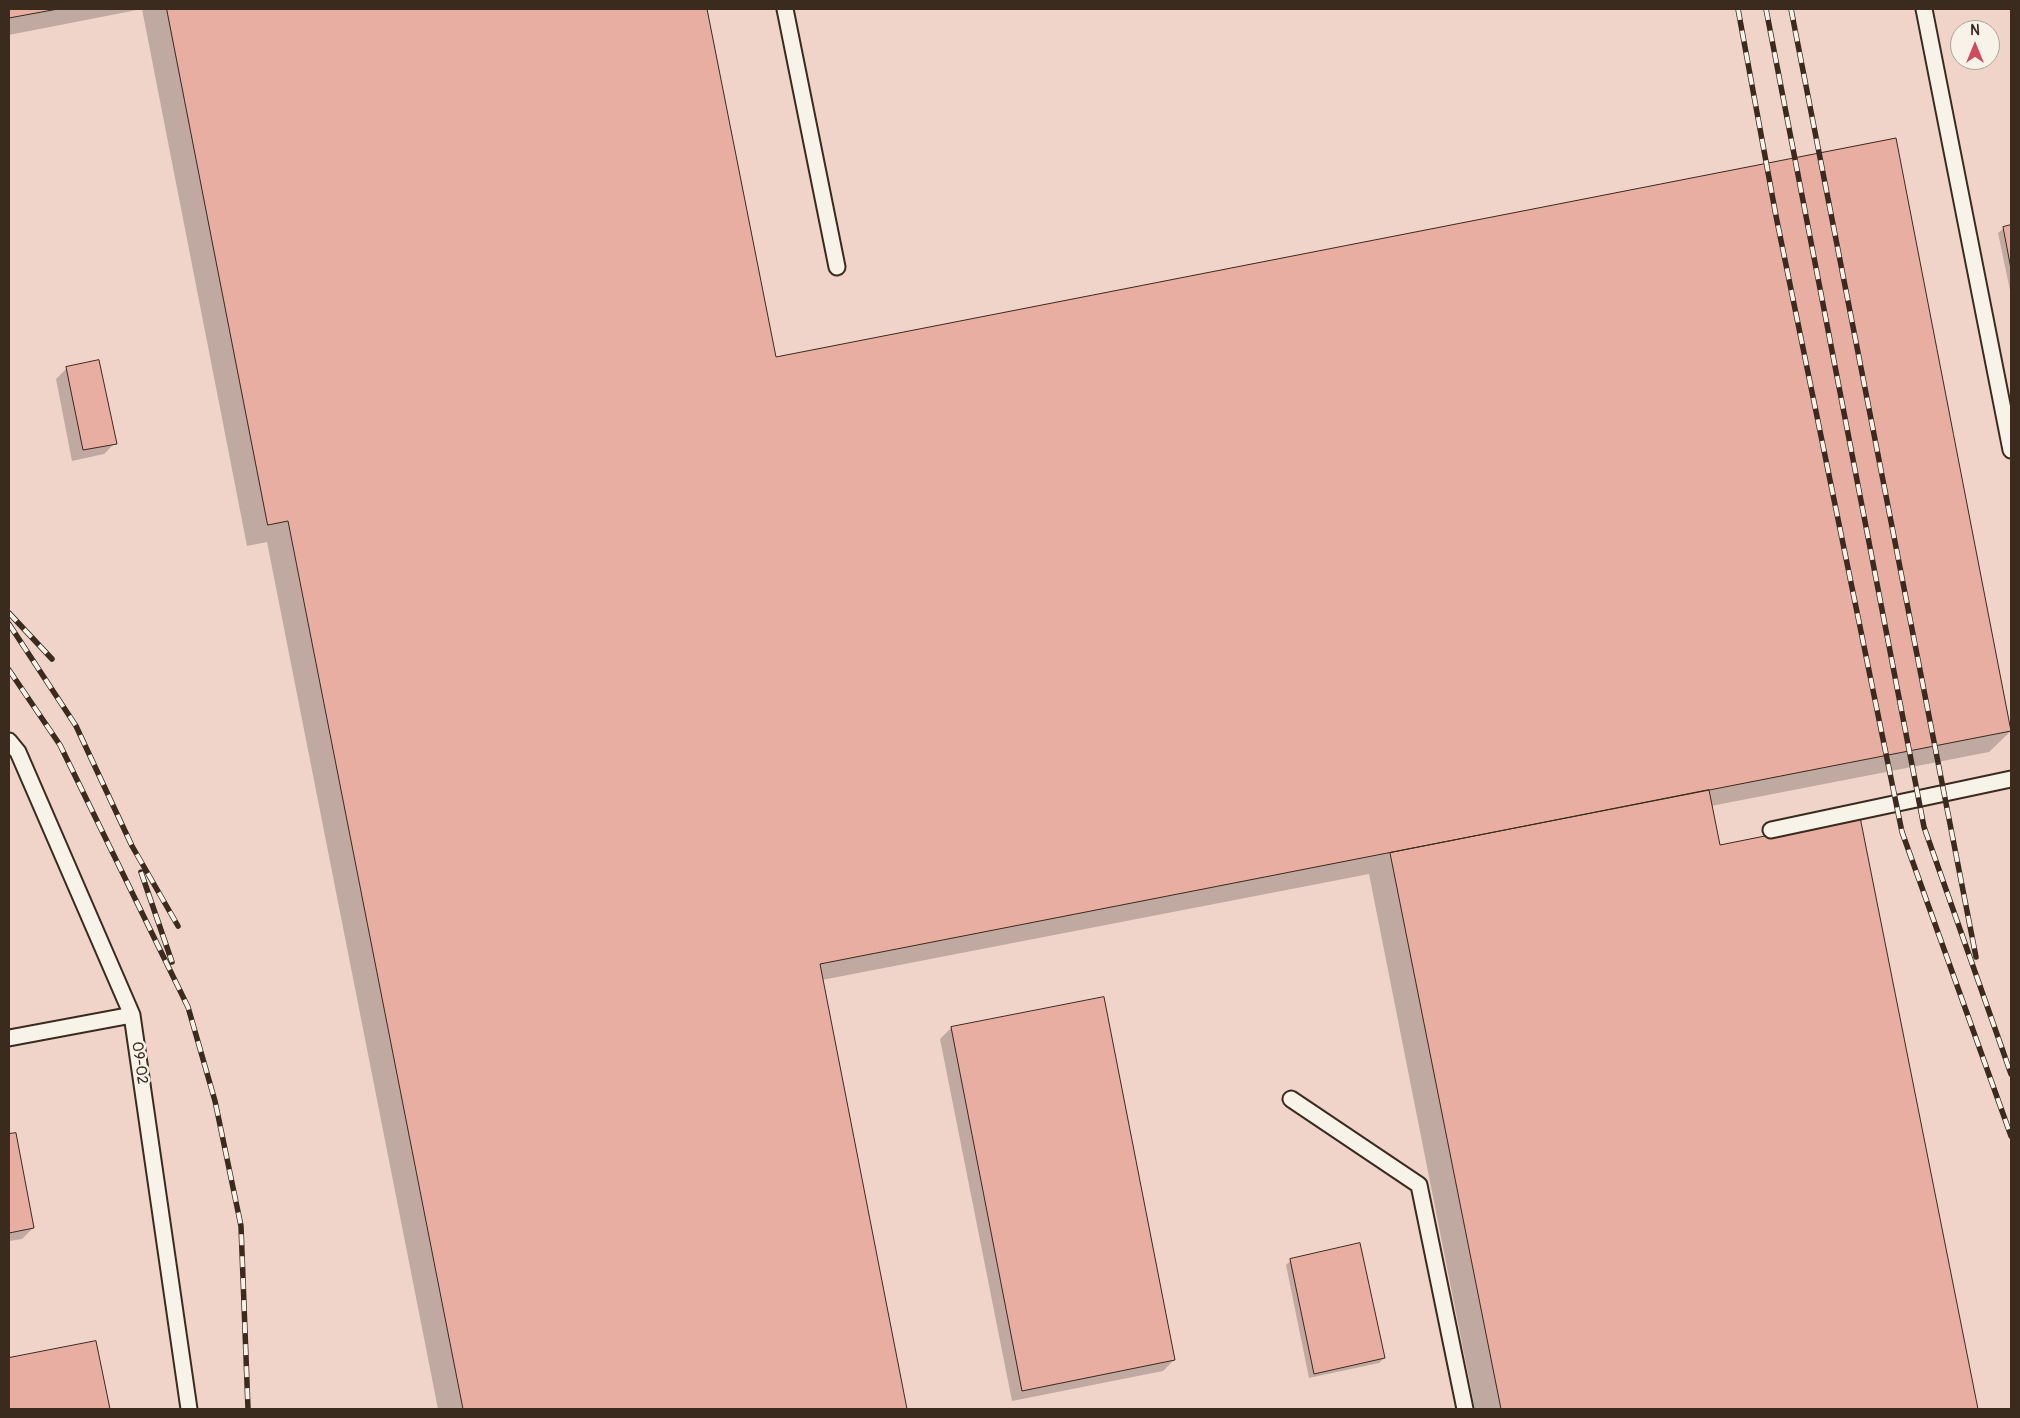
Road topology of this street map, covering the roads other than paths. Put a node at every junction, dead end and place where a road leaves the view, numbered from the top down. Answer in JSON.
{"nodes":[{"id":1,"x":784,"y":9,"type":"edge"},
{"id":2,"x":1924,"y":9,"type":"edge"},
{"id":3,"x":837,"y":267,"type":"dead end"},
{"id":4,"x":2011,"y":450,"type":"edge"},
{"id":5,"x":9,"y":742,"type":"edge"},
{"id":6,"x":2011,"y":779,"type":"edge"},
{"id":7,"x":1771,"y":830,"type":"dead end"},
{"id":8,"x":132,"y":1015,"type":"junction"},
{"id":9,"x":9,"y":1038,"type":"edge"},
{"id":10,"x":1290,"y":1099,"type":"dead end"},
{"id":11,"x":188,"y":1409,"type":"edge"},
{"id":12,"x":1465,"y":1409,"type":"edge"}],
"edges":[{"from":1,"to":3,"type":"lane"},
{"from":2,"to":4,"type":"lane"},
{"from":5,"to":8,"type":"lane","name":"09-02"},
{"from":6,"to":7,"type":"lane"},
{"from":8,"to":9,"type":"lane"},
{"from":8,"to":11,"type":"lane","name":"09-02"},
{"from":10,"to":12,"type":"lane"}]}
